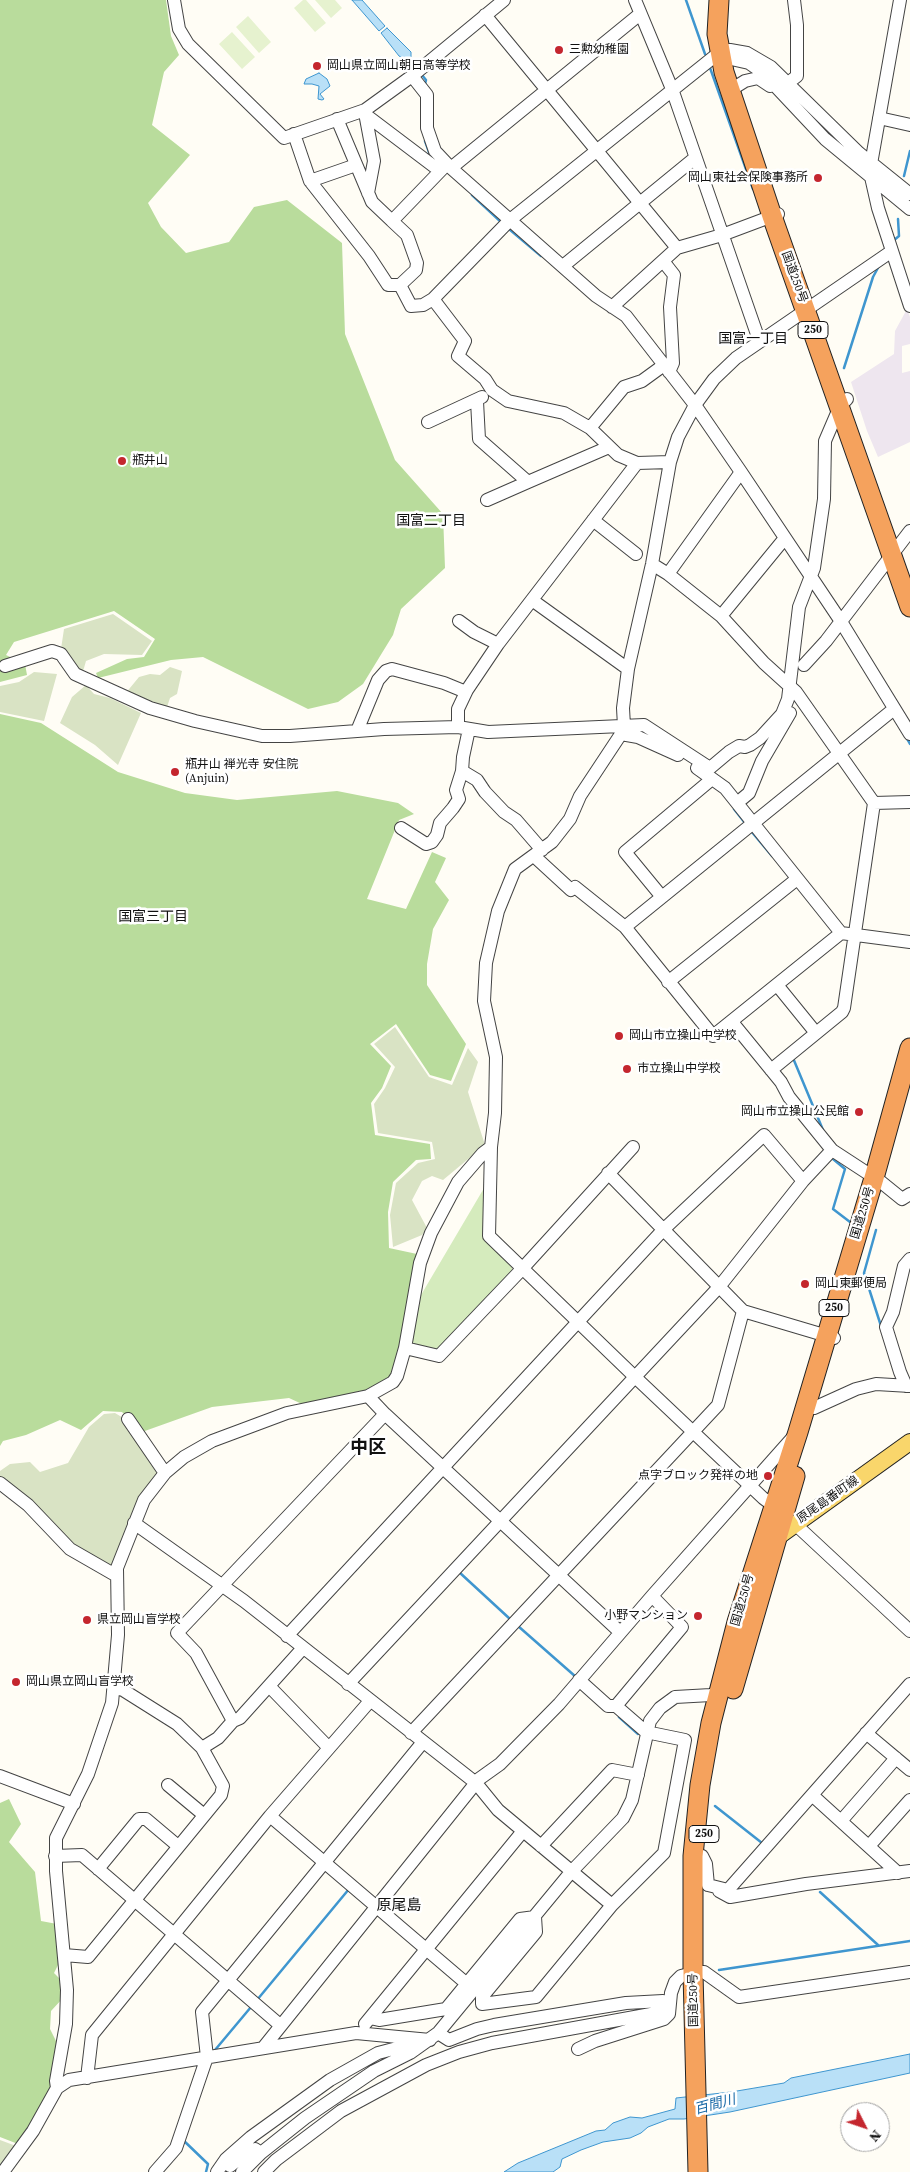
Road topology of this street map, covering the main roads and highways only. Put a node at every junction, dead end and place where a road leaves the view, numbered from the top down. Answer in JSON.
{"nodes":[{"id":1,"x":719,"y":0,"type":"edge"},
{"id":2,"x":728,"y":0,"type":"edge"},
{"id":3,"x":727,"y":54,"type":"junction"},
{"id":4,"x":776,"y":214,"type":"junction"},
{"id":5,"x":895,"y":551,"type":"junction"},
{"id":6,"x":910,"y":583,"type":"edge"},
{"id":7,"x":910,"y":607,"type":"edge"},
{"id":8,"x":910,"y":1048,"type":"edge"},
{"id":9,"x":910,"y":1081,"type":"edge"},
{"id":10,"x":878,"y":1180,"type":"junction"},
{"id":11,"x":830,"y":1337,"type":"junction"},
{"id":12,"x":910,"y":1442,"type":"edge"},
{"id":13,"x":789,"y":1515,"type":"junction"},
{"id":14,"x":775,"y":1538,"type":"junction"},
{"id":15,"x":754,"y":1566,"type":"junction"},
{"id":16,"x":696,"y":1976,"type":"junction"},
{"id":17,"x":698,"y":2172,"type":"edge"},
{"id":18,"x":704,"y":2172,"type":"edge"}],
"edges":[{"from":1,"to":3,"type":"highway","name":"国道250号","number":"250"},
{"from":2,"to":3,"type":"highway","name":"国道250号","number":"250"},
{"from":3,"to":4,"type":"highway","name":"国道250号","number":"250"},
{"from":3,"to":4,"type":"highway","name":"国道250号","number":"250"},
{"from":4,"to":5,"type":"highway","name":"国道250号","number":"250"},
{"from":5,"to":6,"type":"highway","name":"国道250号","number":"250"},
{"from":5,"to":7,"type":"highway","name":"国道250号","number":"250"},
{"from":8,"to":10,"type":"highway","name":"国道250号","number":"250"},
{"from":9,"to":10,"type":"highway","name":"国道250号","number":"250"},
{"from":10,"to":11,"type":"highway","name":"国道250号","number":"250"},
{"from":11,"to":13,"type":"highway","name":"国道250号","number":"250"},
{"from":11,"to":13,"type":"highway","name":"国道250号","number":"250"},
{"from":12,"to":13,"type":"main road","name":"原尾島番町線"},
{"from":13,"to":14,"type":"highway","name":"国道250号","number":"250"},
{"from":13,"to":15,"type":"highway","name":"国道250号","number":"250"},
{"from":14,"to":15,"type":"main road"},
{"from":14,"to":16,"type":"highway","name":"国道250号","number":"250"},
{"from":15,"to":16,"type":"highway","name":"国道250号","number":"250"},
{"from":16,"to":17,"type":"highway","name":"国道250号","number":"250"},
{"from":16,"to":18,"type":"highway","name":"国道250号","number":"250"}]}
